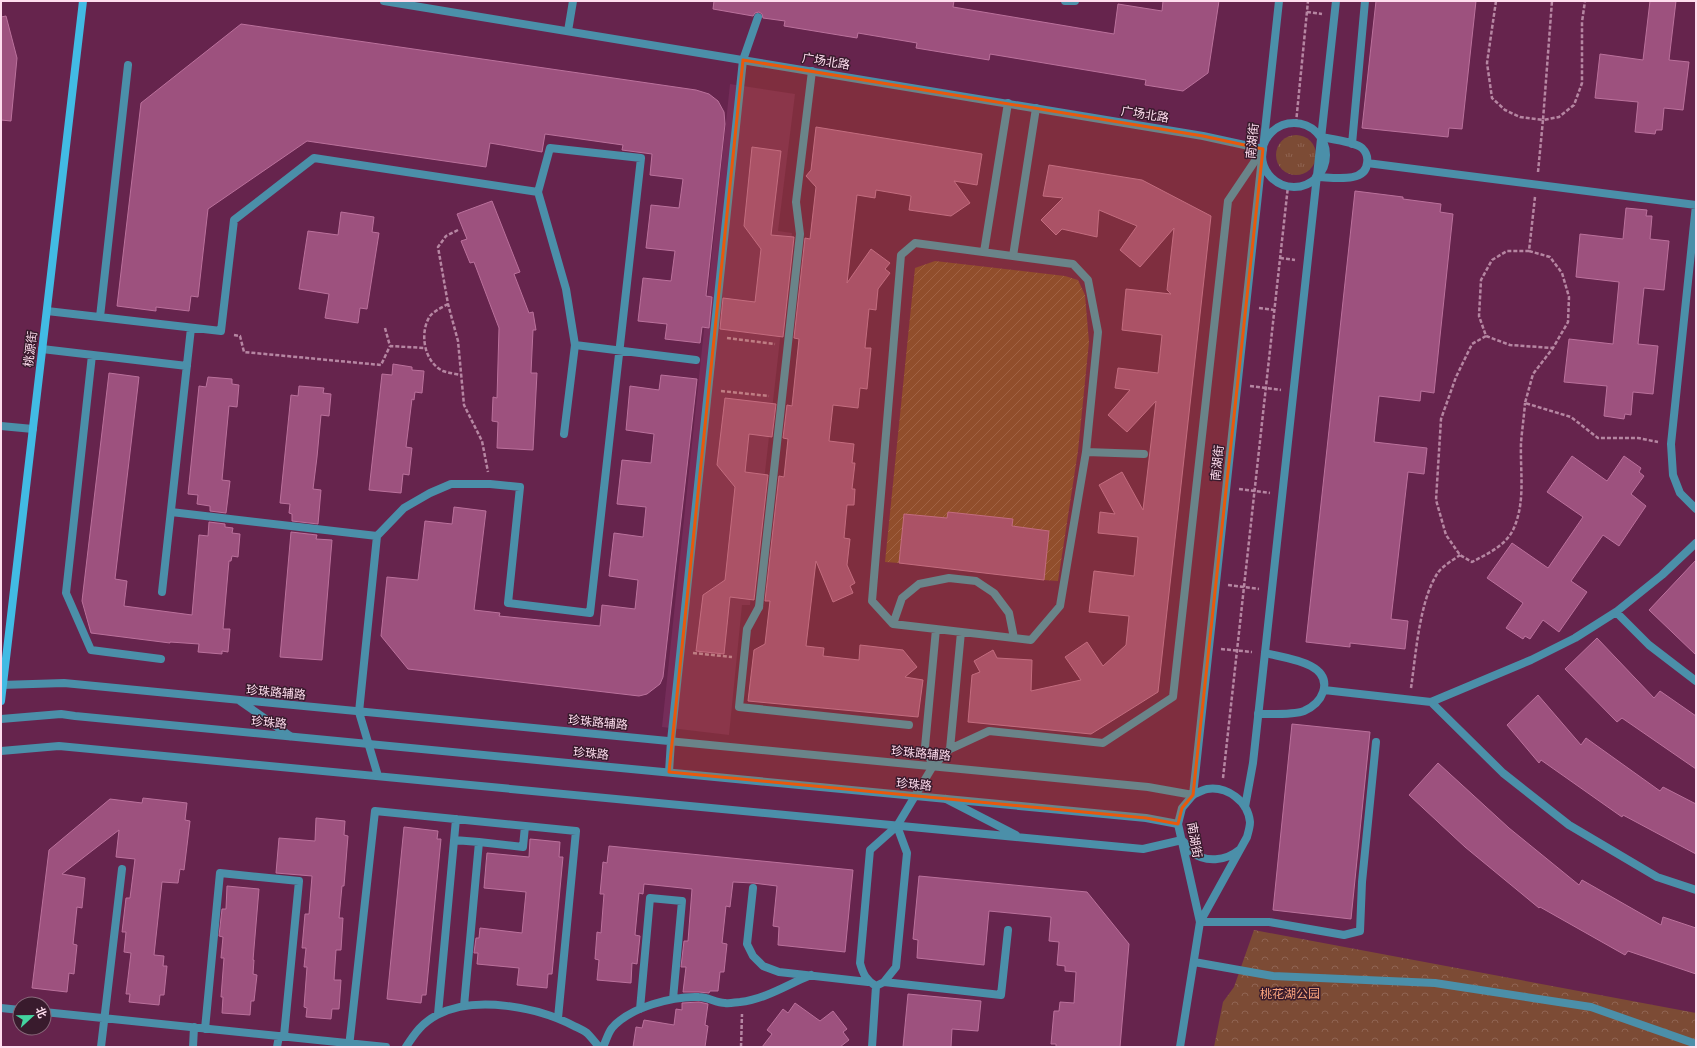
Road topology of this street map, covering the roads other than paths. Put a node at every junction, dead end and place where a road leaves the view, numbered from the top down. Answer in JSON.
{"nodes":[{"id":1,"x":83,"y":1,"type":"edge"},
{"id":2,"x":387,"y":1,"type":"edge"},
{"id":3,"x":573,"y":1,"type":"edge"},
{"id":4,"x":1065,"y":1,"type":"edge"},
{"id":5,"x":1075,"y":1,"type":"edge"},
{"id":6,"x":1279,"y":1,"type":"edge"},
{"id":7,"x":1336,"y":1,"type":"edge"},
{"id":8,"x":1365,"y":1,"type":"edge"},
{"id":9,"x":758,"y":17,"type":"dead end"},
{"id":10,"x":568,"y":31,"type":"junction"},
{"id":11,"x":743,"y":60,"type":"junction"},
{"id":12,"x":128,"y":65,"type":"dead end"},
{"id":13,"x":812,"y":71,"type":"junction"},
{"id":14,"x":1008,"y":103,"type":"junction"},
{"id":15,"x":1036,"y":108,"type":"junction"},
{"id":16,"x":1321,"y":137,"type":"junction"},
{"id":17,"x":1352,"y":144,"type":"junction"},
{"id":18,"x":1263,"y":149,"type":"junction"},
{"id":19,"x":1367,"y":163,"type":"junction"},
{"id":20,"x":1316,"y":177,"type":"junction"},
{"id":21,"x":538,"y":192,"type":"junction"},
{"id":22,"x":1696,"y":205,"type":"edge"},
{"id":23,"x":984,"y":252,"type":"junction"},
{"id":24,"x":1013,"y":256,"type":"junction"},
{"id":25,"x":47,"y":311,"type":"junction"},
{"id":26,"x":100,"y":317,"type":"junction"},
{"id":27,"x":191,"y":328,"type":"junction"},
{"id":28,"x":575,"y":345,"type":"junction"},
{"id":29,"x":42,"y":349,"type":"junction"},
{"id":30,"x":620,"y":351,"type":"junction"},
{"id":31,"x":92,"y":355,"type":"junction"},
{"id":32,"x":696,"y":360,"type":"dead end"},
{"id":33,"x":187,"y":366,"type":"junction"},
{"id":34,"x":1,"y":426,"type":"edge"},
{"id":35,"x":33,"y":429,"type":"junction"},
{"id":36,"x":564,"y":434,"type":"dead end"},
{"id":37,"x":1086,"y":452,"type":"junction"},
{"id":38,"x":1144,"y":454,"type":"dead end"},
{"id":39,"x":1696,"y":509,"type":"edge"},
{"id":40,"x":171,"y":512,"type":"junction"},
{"id":41,"x":377,"y":536,"type":"junction"},
{"id":42,"x":1696,"y":543,"type":"edge"},
{"id":43,"x":162,"y":592,"type":"dead end"},
{"id":44,"x":1616,"y":612,"type":"junction"},
{"id":45,"x":893,"y":624,"type":"junction"},
{"id":46,"x":936,"y":629,"type":"junction"},
{"id":47,"x":961,"y":632,"type":"junction"},
{"id":48,"x":1014,"y":638,"type":"junction"},
{"id":49,"x":1265,"y":653,"type":"junction"},
{"id":50,"x":161,"y":659,"type":"dead end"},
{"id":51,"x":1696,"y":681,"type":"edge"},
{"id":52,"x":2,"y":684,"type":"edge"},
{"id":53,"x":1324,"y":690,"type":"junction"},
{"id":54,"x":239,"y":700,"type":"junction"},
{"id":55,"x":1,"y":701,"type":"edge"},
{"id":56,"x":1431,"y":702,"type":"junction"},
{"id":57,"x":359,"y":712,"type":"junction"},
{"id":58,"x":1258,"y":714,"type":"junction"},
{"id":59,"x":1,"y":719,"type":"edge"},
{"id":60,"x":909,"y":725,"type":"dead end"},
{"id":61,"x":290,"y":736,"type":"junction"},
{"id":62,"x":671,"y":741,"type":"junction"},
{"id":63,"x":1376,"y":742,"type":"dead end"},
{"id":64,"x":368,"y":744,"type":"junction"},
{"id":65,"x":950,"y":750,"type":"junction"},
{"id":66,"x":1,"y":751,"type":"edge"},
{"id":67,"x":933,"y":766,"type":"junction"},
{"id":68,"x":669,"y":772,"type":"junction"},
{"id":69,"x":378,"y":776,"type":"junction"},
{"id":70,"x":1193,"y":795,"type":"junction"},
{"id":71,"x":915,"y":796,"type":"junction"},
{"id":72,"x":946,"y":799,"type":"junction"},
{"id":73,"x":1245,"y":807,"type":"junction"},
{"id":74,"x":456,"y":819,"type":"junction"},
{"id":75,"x":1178,"y":824,"type":"junction"},
{"id":76,"x":525,"y":826,"type":"junction"},
{"id":77,"x":897,"y":826,"type":"junction"},
{"id":78,"x":1020,"y":837,"type":"junction"},
{"id":79,"x":1247,"y":837,"type":"junction"},
{"id":80,"x":454,"y":840,"type":"junction"},
{"id":81,"x":1182,"y":840,"type":"junction"},
{"id":82,"x":479,"y":842,"type":"junction"},
{"id":83,"x":122,"y":870,"type":"dead end"},
{"id":84,"x":752,"y":888,"type":"dead end"},
{"id":85,"x":1696,"y":890,"type":"edge"},
{"id":86,"x":1200,"y":922,"type":"junction"},
{"id":87,"x":1008,"y":930,"type":"dead end"},
{"id":88,"x":1194,"y":962,"type":"junction"},
{"id":89,"x":811,"y":975,"type":"junction"},
{"id":90,"x":868,"y":982,"type":"junction"},
{"id":91,"x":884,"y":982,"type":"junction"},
{"id":92,"x":876,"y":986,"type":"junction"},
{"id":93,"x":673,"y":999,"type":"junction"},
{"id":94,"x":464,"y":1006,"type":"junction"},
{"id":95,"x":1,"y":1008,"type":"edge"},
{"id":96,"x":12,"y":1009,"type":"edge"},
{"id":97,"x":640,"y":1010,"type":"junction"},
{"id":98,"x":52,"y":1013,"type":"edge"},
{"id":99,"x":438,"y":1014,"type":"junction"},
{"id":100,"x":105,"y":1018,"type":"junction"},
{"id":101,"x":558,"y":1018,"type":"junction"},
{"id":102,"x":194,"y":1028,"type":"junction"},
{"id":103,"x":205,"y":1029,"type":"junction"},
{"id":104,"x":281,"y":1036,"type":"junction"},
{"id":105,"x":1696,"y":1044,"type":"edge"},
{"id":106,"x":350,"y":1045,"type":"edge"},
{"id":107,"x":101,"y":1047,"type":"edge"},
{"id":108,"x":192,"y":1047,"type":"edge"},
{"id":109,"x":278,"y":1047,"type":"edge"},
{"id":110,"x":386,"y":1047,"type":"edge"},
{"id":111,"x":406,"y":1047,"type":"edge"},
{"id":112,"x":599,"y":1047,"type":"edge"},
{"id":113,"x":603,"y":1047,"type":"edge"},
{"id":114,"x":872,"y":1047,"type":"edge"},
{"id":115,"x":1180,"y":1047,"type":"edge"}],
"edges":[{"from":1,"to":25,"type":"main road","name":"桃源街"},
{"from":2,"to":10,"type":"street","name":"广场北路"},
{"from":3,"to":10,"type":"street"},
{"from":4,"to":5,"type":"street"},
{"from":6,"to":18,"type":"street","name":"南湖街"},
{"from":7,"to":16,"type":"street"},
{"from":8,"to":17,"type":"street"},
{"from":9,"to":11,"type":"street"},
{"from":10,"to":11,"type":"street","name":"广场北路"},
{"from":11,"to":13,"type":"street","name":"广场北路"},
{"from":11,"to":62,"type":"street"},
{"from":12,"to":26,"type":"street"},
{"from":13,"to":14,"type":"street","name":"广场北路"},
{"from":13,"to":60,"type":"street"},
{"from":14,"to":15,"type":"street","name":"广场北路"},
{"from":14,"to":23,"type":"street"},
{"from":15,"to":18,"type":"street","name":"广场北路"},
{"from":15,"to":24,"type":"street"},
{"from":16,"to":17,"type":"street"},
{"from":16,"to":18,"type":"street"},
{"from":16,"to":20,"type":"street"},
{"from":17,"to":19,"type":"street"},
{"from":18,"to":20,"type":"street"},
{"from":18,"to":65,"type":"street"},
{"from":18,"to":70,"type":"street","name":"南湖街"},
{"from":19,"to":20,"type":"street"},
{"from":19,"to":22,"type":"street"},
{"from":20,"to":49,"type":"street"},
{"from":21,"to":27,"type":"street"},
{"from":21,"to":28,"type":"street"},
{"from":21,"to":30,"type":"street"},
{"from":22,"to":39,"type":"street"},
{"from":23,"to":24,"type":"street"},
{"from":23,"to":45,"type":"street"},
{"from":24,"to":37,"type":"street"},
{"from":25,"to":26,"type":"street"},
{"from":25,"to":29,"type":"main road","name":"桃源街"},
{"from":26,"to":27,"type":"street"},
{"from":27,"to":33,"type":"street"},
{"from":28,"to":30,"type":"street"},
{"from":28,"to":36,"type":"street"},
{"from":29,"to":31,"type":"street"},
{"from":29,"to":35,"type":"main road","name":"桃源街"},
{"from":30,"to":32,"type":"street"},
{"from":30,"to":41,"type":"street"},
{"from":31,"to":33,"type":"street"},
{"from":31,"to":50,"type":"street"},
{"from":33,"to":40,"type":"street"},
{"from":34,"to":35,"type":"street"},
{"from":35,"to":52,"type":"main road","name":"桃源街"},
{"from":37,"to":38,"type":"street"},
{"from":37,"to":48,"type":"street"},
{"from":40,"to":41,"type":"street"},
{"from":40,"to":43,"type":"street"},
{"from":41,"to":57,"type":"street"},
{"from":42,"to":44,"type":"street"},
{"from":44,"to":51,"type":"street"},
{"from":44,"to":56,"type":"street"},
{"from":45,"to":46,"type":"street"},
{"from":45,"to":48,"type":"street"},
{"from":46,"to":47,"type":"street"},
{"from":46,"to":67,"type":"street"},
{"from":47,"to":48,"type":"street"},
{"from":47,"to":65,"type":"street"},
{"from":49,"to":53,"type":"street"},
{"from":49,"to":58,"type":"street"},
{"from":52,"to":54,"type":"street","name":"珍珠路辅路"},
{"from":52,"to":55,"type":"main road","name":"桃源街"},
{"from":53,"to":56,"type":"street"},
{"from":53,"to":58,"type":"street"},
{"from":54,"to":57,"type":"street","name":"珍珠路辅路"},
{"from":54,"to":61,"type":"street"},
{"from":56,"to":85,"type":"street"},
{"from":57,"to":62,"type":"street","name":"珍珠路辅路"},
{"from":57,"to":64,"type":"street"},
{"from":58,"to":73,"type":"street"},
{"from":59,"to":61,"type":"street","name":"珍珠路"},
{"from":61,"to":64,"type":"street","name":"珍珠路"},
{"from":62,"to":67,"type":"street","name":"珍珠路辅路"},
{"from":62,"to":68,"type":"street"},
{"from":63,"to":86,"type":"street"},
{"from":64,"to":68,"type":"street","name":"珍珠路"},
{"from":64,"to":69,"type":"street"},
{"from":65,"to":67,"type":"street"},
{"from":66,"to":69,"type":"street"},
{"from":67,"to":70,"type":"street","name":"珍珠路辅路"},
{"from":67,"to":71,"type":"street"},
{"from":68,"to":71,"type":"street","name":"珍珠路"},
{"from":69,"to":77,"type":"street"},
{"from":70,"to":73,"type":"street"},
{"from":70,"to":75,"type":"street","name":"南湖街"},
{"from":71,"to":72,"type":"street","name":"珍珠路"},
{"from":71,"to":77,"type":"street"},
{"from":72,"to":75,"type":"street","name":"珍珠路"},
{"from":72,"to":78,"type":"street"},
{"from":73,"to":79,"type":"street","name":"南湖街"},
{"from":74,"to":76,"type":"street"},
{"from":74,"to":80,"type":"street"},
{"from":74,"to":106,"type":"street"},
{"from":75,"to":81,"type":"street","name":"南湖街"},
{"from":76,"to":82,"type":"street"},
{"from":76,"to":101,"type":"street"},
{"from":77,"to":78,"type":"street"},
{"from":77,"to":90,"type":"street"},
{"from":77,"to":91,"type":"street"},
{"from":78,"to":81,"type":"street"},
{"from":79,"to":81,"type":"street"},
{"from":79,"to":86,"type":"street","name":"南湖街"},
{"from":80,"to":82,"type":"street"},
{"from":80,"to":99,"type":"street"},
{"from":81,"to":86,"type":"street","name":"南湖街"},
{"from":82,"to":94,"type":"street"},
{"from":83,"to":100,"type":"street"},
{"from":84,"to":89,"type":"street"},
{"from":86,"to":88,"type":"street","name":"南湖街"},
{"from":87,"to":91,"type":"street"},
{"from":88,"to":105,"type":"street"},
{"from":88,"to":115,"type":"street","name":"南湖街"},
{"from":89,"to":90,"type":"street"},
{"from":89,"to":93,"type":"street"},
{"from":90,"to":92,"type":"street"},
{"from":91,"to":92,"type":"street"},
{"from":92,"to":114,"type":"street"},
{"from":93,"to":97,"type":"street"},
{"from":93,"to":97,"type":"street"},
{"from":94,"to":99,"type":"street"},
{"from":94,"to":101,"type":"street"},
{"from":95,"to":96,"type":"street"},
{"from":97,"to":113,"type":"street"},
{"from":98,"to":100,"type":"street"},
{"from":99,"to":111,"type":"street"},
{"from":100,"to":102,"type":"street"},
{"from":100,"to":107,"type":"street"},
{"from":101,"to":112,"type":"street"},
{"from":102,"to":103,"type":"street"},
{"from":102,"to":108,"type":"street"},
{"from":103,"to":104,"type":"street"},
{"from":103,"to":104,"type":"street"},
{"from":104,"to":106,"type":"street"},
{"from":104,"to":109,"type":"street"},
{"from":106,"to":110,"type":"street"}]}
